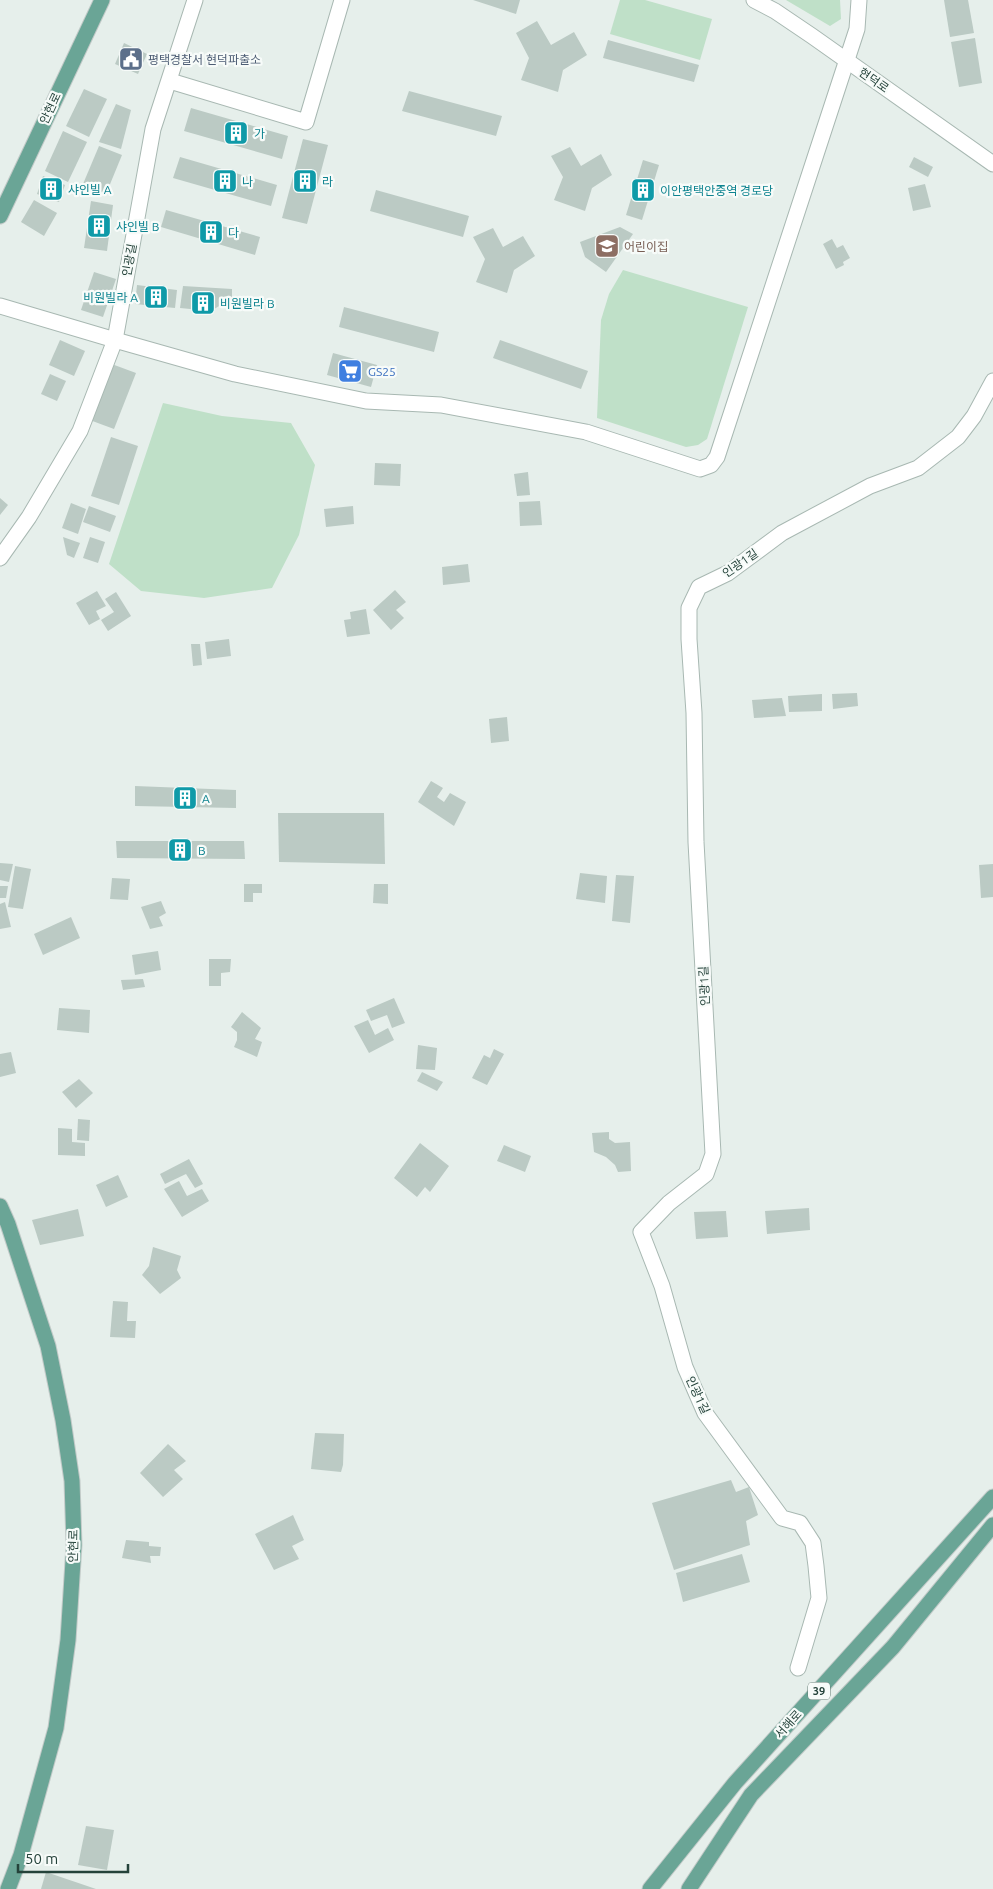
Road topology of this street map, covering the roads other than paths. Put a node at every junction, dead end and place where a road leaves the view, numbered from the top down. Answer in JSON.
{"nodes":[{"id":1,"x":102,"y":0,"type":"edge"},
{"id":2,"x":195,"y":0,"type":"edge"},
{"id":3,"x":342,"y":0,"type":"edge"},
{"id":4,"x":754,"y":0,"type":"edge"},
{"id":5,"x":859,"y":0,"type":"edge"},
{"id":6,"x":847,"y":61,"type":"junction"},
{"id":7,"x":170,"y":81,"type":"junction"},
{"id":8,"x":993,"y":164,"type":"edge"},
{"id":9,"x":0,"y":216,"type":"edge"},
{"id":10,"x":0,"y":306,"type":"edge"},
{"id":11,"x":114,"y":340,"type":"junction"},
{"id":12,"x":993,"y":381,"type":"edge"},
{"id":13,"x":0,"y":558,"type":"edge"},
{"id":14,"x":0,"y":1206,"type":"edge"},
{"id":15,"x":993,"y":1497,"type":"edge"},
{"id":16,"x":993,"y":1525,"type":"edge"},
{"id":17,"x":798,"y":1668,"type":"dead end"},
{"id":18,"x":8,"y":1889,"type":"edge"},
{"id":19,"x":650,"y":1889,"type":"edge"},
{"id":20,"x":689,"y":1889,"type":"edge"}],
"edges":[{"from":1,"to":9,"type":"main road","name":"안현로"},
{"from":2,"to":7,"type":"street","name":"인광길"},
{"from":3,"to":7,"type":"street"},
{"from":4,"to":6,"type":"street","name":"현덕로"},
{"from":5,"to":6,"type":"street"},
{"from":6,"to":8,"type":"street","name":"현덕로"},
{"from":6,"to":11,"type":"street"},
{"from":7,"to":11,"type":"street","name":"인광길"},
{"from":10,"to":11,"type":"street"},
{"from":11,"to":13,"type":"street","name":"인광길"},
{"from":12,"to":17,"type":"street","name":"인광1길"},
{"from":14,"to":18,"type":"main road","name":"안현로"},
{"from":15,"to":19,"type":"main road","name":"서해로","number":"39"},
{"from":16,"to":20,"type":"main road","name":"서해로","number":"39"}]}
